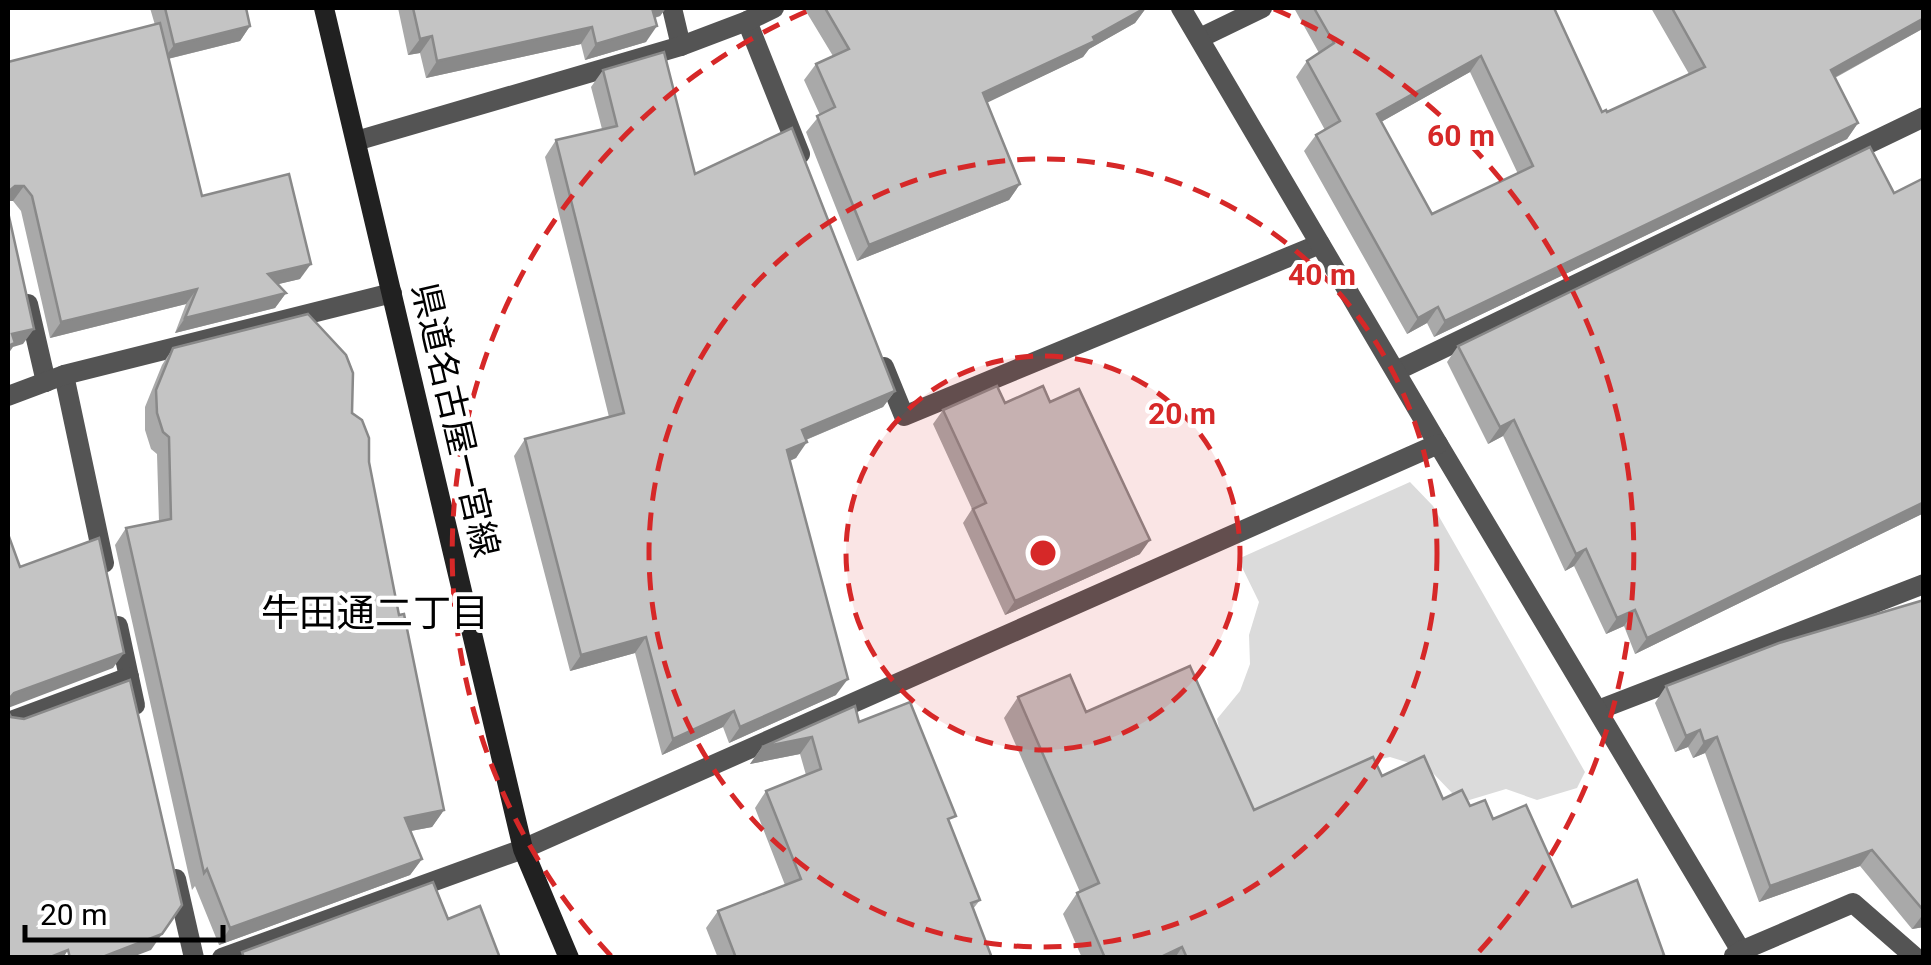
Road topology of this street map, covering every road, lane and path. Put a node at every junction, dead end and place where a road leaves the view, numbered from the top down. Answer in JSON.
{"nodes":[{"id":1,"x":324,"y":8,"type":"edge"},
{"id":2,"x":672,"y":8,"type":"edge"},
{"id":3,"x":774,"y":8,"type":"edge"},
{"id":4,"x":1181,"y":8,"type":"edge"},
{"id":5,"x":1262,"y":8,"type":"edge"},
{"id":6,"x":747,"y":21,"type":"junction"},
{"id":7,"x":1200,"y":38,"type":"junction"},
{"id":8,"x":681,"y":46,"type":"junction"},
{"id":9,"x":1924,"y":117,"type":"edge"},
{"id":10,"x":356,"y":141,"type":"junction"},
{"id":11,"x":806,"y":168,"type":"edge"},
{"id":12,"x":1320,"y":244,"type":"junction"},
{"id":13,"x":24,"y":288,"type":"edge"},
{"id":14,"x":392,"y":293,"type":"junction"},
{"id":15,"x":879,"y":353,"type":"edge"},
{"id":16,"x":1396,"y":371,"type":"junction"},
{"id":17,"x":55,"y":378,"type":"junction"},
{"id":18,"x":8,"y":396,"type":"edge"},
{"id":19,"x":1438,"y":444,"type":"junction"},
{"id":20,"x":1924,"y":584,"type":"edge"},
{"id":21,"x":129,"y":677,"type":"junction"},
{"id":22,"x":1598,"y":710,"type":"junction"},
{"id":23,"x":8,"y":722,"type":"edge"},
{"id":24,"x":142,"y":733,"type":"edge"},
{"id":25,"x":524,"y":849,"type":"junction"},
{"id":26,"x":172,"y":864,"type":"edge"},
{"id":27,"x":1737,"y":954,"type":"edge"},
{"id":28,"x":194,"y":958,"type":"edge"},
{"id":29,"x":222,"y":958,"type":"edge"},
{"id":30,"x":569,"y":958,"type":"edge"},
{"id":31,"x":1916,"y":958,"type":"edge"}],
"edges":[{"from":1,"to":10,"type":"main road","name":"県道名古屋一宮線"},
{"from":2,"to":8,"type":"street"},
{"from":3,"to":6,"type":"street"},
{"from":4,"to":7,"type":"street"},
{"from":5,"to":7,"type":"street"},
{"from":6,"to":8,"type":"street"},
{"from":6,"to":11,"type":"street"},
{"from":7,"to":12,"type":"street"},
{"from":8,"to":10,"type":"street"},
{"from":9,"to":16,"type":"street"},
{"from":10,"to":14,"type":"main road","name":"県道名古屋一宮線"},
{"from":12,"to":15,"type":"street"},
{"from":12,"to":16,"type":"street"},
{"from":13,"to":17,"type":"street"},
{"from":14,"to":17,"type":"street"},
{"from":14,"to":25,"type":"main road","name":"県道名古屋一宮線"},
{"from":16,"to":19,"type":"street"},
{"from":17,"to":18,"type":"street"},
{"from":17,"to":21,"type":"street"},
{"from":19,"to":22,"type":"street"},
{"from":19,"to":25,"type":"street"},
{"from":20,"to":22,"type":"street"},
{"from":21,"to":23,"type":"street"},
{"from":21,"to":24,"type":"street"},
{"from":22,"to":27,"type":"street"},
{"from":25,"to":29,"type":"street"},
{"from":25,"to":30,"type":"main road","name":"県道名古屋一宮線"},
{"from":26,"to":28,"type":"street"},
{"from":27,"to":31,"type":"street"}]}
